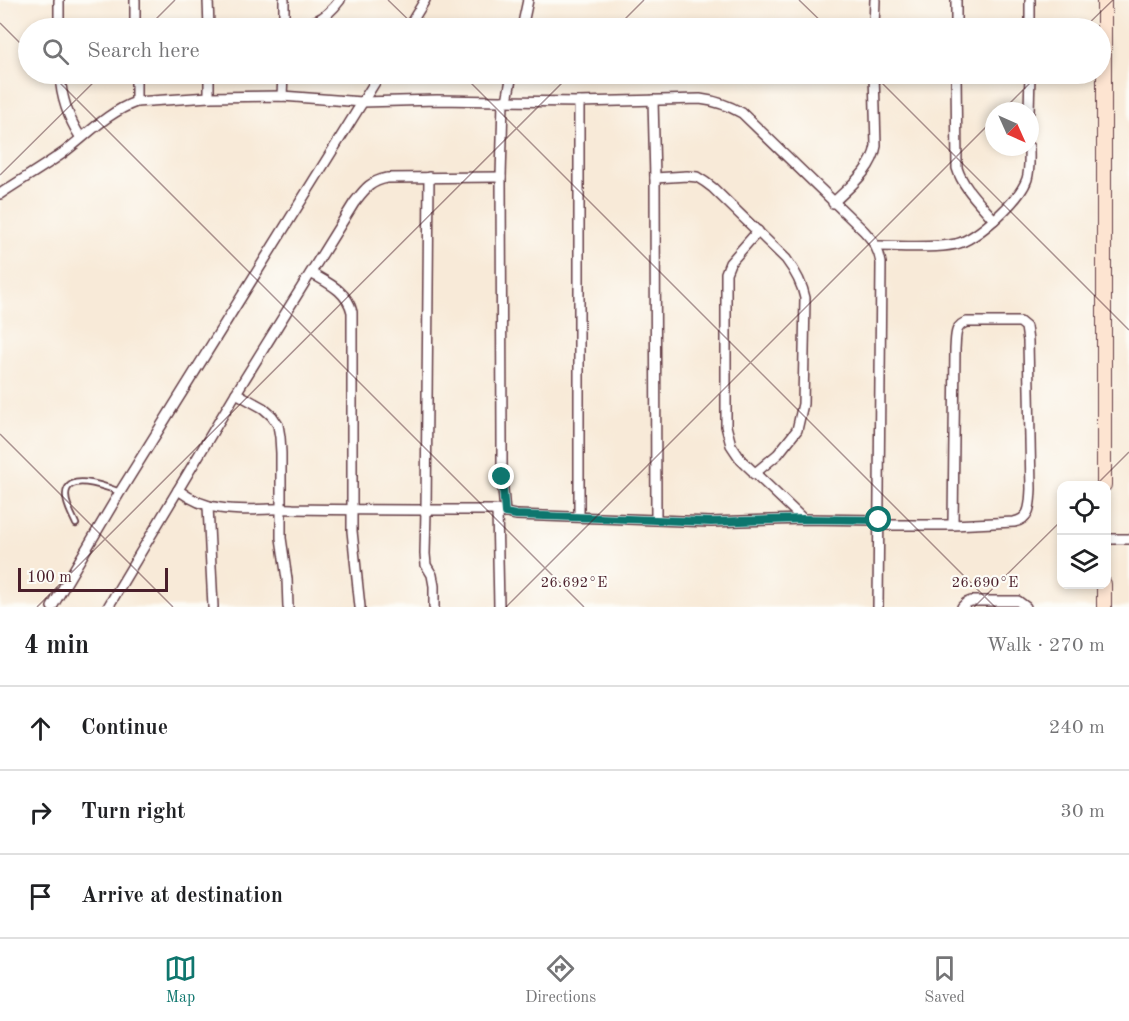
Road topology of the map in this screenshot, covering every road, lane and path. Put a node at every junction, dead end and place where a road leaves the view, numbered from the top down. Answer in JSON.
{"nodes":[{"id":1,"x":59,"y":0,"type":"edge"},
{"id":2,"x":135,"y":0,"type":"edge"},
{"id":3,"x":208,"y":0,"type":"edge"},
{"id":4,"x":284,"y":0,"type":"edge"},
{"id":5,"x":340,"y":0,"type":"edge"},
{"id":6,"x":425,"y":0,"type":"edge"},
{"id":7,"x":528,"y":0,"type":"edge"},
{"id":8,"x":875,"y":0,"type":"edge"},
{"id":9,"x":956,"y":0,"type":"edge"},
{"id":10,"x":1030,"y":0,"type":"edge"},
{"id":11,"x":1104,"y":0,"type":"edge"},
{"id":12,"x":59,"y":18,"type":"edge"},
{"id":13,"x":135,"y":18,"type":"edge"},
{"id":14,"x":209,"y":18,"type":"edge"},
{"id":15,"x":284,"y":18,"type":"edge"},
{"id":16,"x":322,"y":18,"type":"edge"},
{"id":17,"x":414,"y":18,"type":"edge"},
{"id":18,"x":524,"y":18,"type":"edge"},
{"id":19,"x":874,"y":18,"type":"edge"},
{"id":20,"x":956,"y":18,"type":"edge"},
{"id":21,"x":1030,"y":18,"type":"edge"},
{"id":22,"x":1104,"y":18,"type":"edge"},
{"id":23,"x":61,"y":84,"type":"edge"},
{"id":24,"x":136,"y":84,"type":"edge"},
{"id":25,"x":209,"y":84,"type":"edge"},
{"id":26,"x":283,"y":84,"type":"edge"},
{"id":27,"x":374,"y":84,"type":"edge"},
{"id":28,"x":509,"y":84,"type":"edge"},
{"id":29,"x":874,"y":84,"type":"edge"},
{"id":30,"x":956,"y":84,"type":"edge"},
{"id":31,"x":1030,"y":84,"type":"edge"},
{"id":32,"x":1104,"y":84,"type":"edge"},
{"id":33,"x":282,"y":96,"type":"junction"},
{"id":34,"x":209,"y":97,"type":"junction"},
{"id":35,"x":653,"y":100,"type":"junction"},
{"id":36,"x":505,"y":101,"type":"junction"},
{"id":37,"x":136,"y":102,"type":"junction"},
{"id":38,"x":362,"y":102,"type":"junction"},
{"id":39,"x":579,"y":102,"type":"junction"},
{"id":40,"x":1029,"y":102,"type":"edge"},
{"id":41,"x":81,"y":138,"type":"junction"},
{"id":42,"x":1029,"y":156,"type":"edge"},
{"id":43,"x":429,"y":177,"type":"junction"},
{"id":44,"x":501,"y":177,"type":"junction"},
{"id":45,"x":655,"y":178,"type":"junction"},
{"id":46,"x":0,"y":194,"type":"edge"},
{"id":47,"x":833,"y":202,"type":"junction"},
{"id":48,"x":994,"y":220,"type":"junction"},
{"id":49,"x":758,"y":231,"type":"junction"},
{"id":50,"x":877,"y":246,"type":"junction"},
{"id":51,"x":311,"y":273,"type":"junction"},
{"id":52,"x":236,"y":393,"type":"junction"},
{"id":53,"x":754,"y":474,"type":"junction"},
{"id":54,"x":1104,"y":481,"type":"edge"},
{"id":55,"x":178,"y":490,"type":"junction"},
{"id":56,"x":120,"y":492,"type":"junction"},
{"id":57,"x":208,"y":506,"type":"junction"},
{"id":58,"x":280,"y":508,"type":"junction"},
{"id":59,"x":352,"y":510,"type":"junction"},
{"id":60,"x":426,"y":510,"type":"junction"},
{"id":61,"x":501,"y":512,"type":"junction"},
{"id":62,"x":579,"y":517,"type":"junction"},
{"id":63,"x":656,"y":519,"type":"junction"},
{"id":64,"x":803,"y":519,"type":"junction"},
{"id":65,"x":879,"y":523,"type":"junction"},
{"id":66,"x":76,"y":524,"type":"dead end"},
{"id":67,"x":953,"y":525,"type":"junction"},
{"id":68,"x":1111,"y":539,"type":"edge"},
{"id":69,"x":1129,"y":539,"type":"edge"},
{"id":70,"x":1104,"y":589,"type":"edge"},
{"id":71,"x":52,"y":607,"type":"edge"},
{"id":72,"x":108,"y":607,"type":"edge"},
{"id":73,"x":213,"y":607,"type":"edge"},
{"id":74,"x":288,"y":607,"type":"edge"},
{"id":75,"x":360,"y":607,"type":"edge"},
{"id":76,"x":434,"y":607,"type":"edge"},
{"id":77,"x":499,"y":607,"type":"edge"},
{"id":78,"x":878,"y":607,"type":"edge"},
{"id":79,"x":962,"y":607,"type":"edge"},
{"id":80,"x":1026,"y":607,"type":"edge"},
{"id":81,"x":1104,"y":607,"type":"edge"}],
"edges":[{"from":1,"to":12,"type":"street"},
{"from":2,"to":13,"type":"street"},
{"from":3,"to":14,"type":"street"},
{"from":4,"to":15,"type":"street"},
{"from":5,"to":16,"type":"street"},
{"from":6,"to":17,"type":"street"},
{"from":7,"to":18,"type":"street"},
{"from":8,"to":19,"type":"street"},
{"from":9,"to":20,"type":"street"},
{"from":10,"to":21,"type":"street"},
{"from":11,"to":22,"type":"street"},
{"from":23,"to":41,"type":"street"},
{"from":24,"to":37,"type":"street"},
{"from":25,"to":34,"type":"street"},
{"from":26,"to":33,"type":"street"},
{"from":27,"to":38,"type":"street"},
{"from":28,"to":36,"type":"street"},
{"from":29,"to":47,"type":"street"},
{"from":30,"to":48,"type":"street"},
{"from":31,"to":40,"type":"street"},
{"from":32,"to":54,"type":"street"},
{"from":33,"to":34,"type":"street"},
{"from":33,"to":38,"type":"street"},
{"from":34,"to":37,"type":"street"},
{"from":35,"to":39,"type":"street"},
{"from":35,"to":45,"type":"street"},
{"from":35,"to":47,"type":"street"},
{"from":36,"to":38,"type":"street"},
{"from":36,"to":39,"type":"street"},
{"from":36,"to":44,"type":"street"},
{"from":37,"to":41,"type":"street"},
{"from":38,"to":56,"type":"street"},
{"from":39,"to":62,"type":"street"},
{"from":41,"to":46,"type":"street"},
{"from":42,"to":48,"type":"street"},
{"from":43,"to":44,"type":"street"},
{"from":43,"to":51,"type":"street"},
{"from":43,"to":60,"type":"street"},
{"from":44,"to":61,"type":"street"},
{"from":45,"to":49,"type":"street"},
{"from":45,"to":63,"type":"street"},
{"from":47,"to":50,"type":"street"},
{"from":48,"to":50,"type":"street"},
{"from":49,"to":53,"type":"street"},
{"from":49,"to":53,"type":"street"},
{"from":50,"to":65,"type":"street"},
{"from":51,"to":52,"type":"street"},
{"from":51,"to":59,"type":"street"},
{"from":52,"to":55,"type":"street"},
{"from":52,"to":58,"type":"street"},
{"from":53,"to":64,"type":"street"},
{"from":55,"to":57,"type":"street"},
{"from":55,"to":72,"type":"street"},
{"from":56,"to":66,"type":"lane"},
{"from":56,"to":71,"type":"street"},
{"from":57,"to":58,"type":"street"},
{"from":57,"to":73,"type":"street"},
{"from":58,"to":59,"type":"street"},
{"from":58,"to":74,"type":"street"},
{"from":59,"to":60,"type":"street"},
{"from":59,"to":75,"type":"street"},
{"from":60,"to":61,"type":"street"},
{"from":60,"to":76,"type":"street"},
{"from":61,"to":62,"type":"street"},
{"from":61,"to":77,"type":"street"},
{"from":62,"to":63,"type":"street"},
{"from":63,"to":64,"type":"street"},
{"from":64,"to":65,"type":"street"},
{"from":65,"to":67,"type":"street"},
{"from":65,"to":78,"type":"street"},
{"from":67,"to":67,"type":"street"},
{"from":68,"to":69,"type":"street"},
{"from":70,"to":81,"type":"street"},
{"from":79,"to":80,"type":"street"}]}
